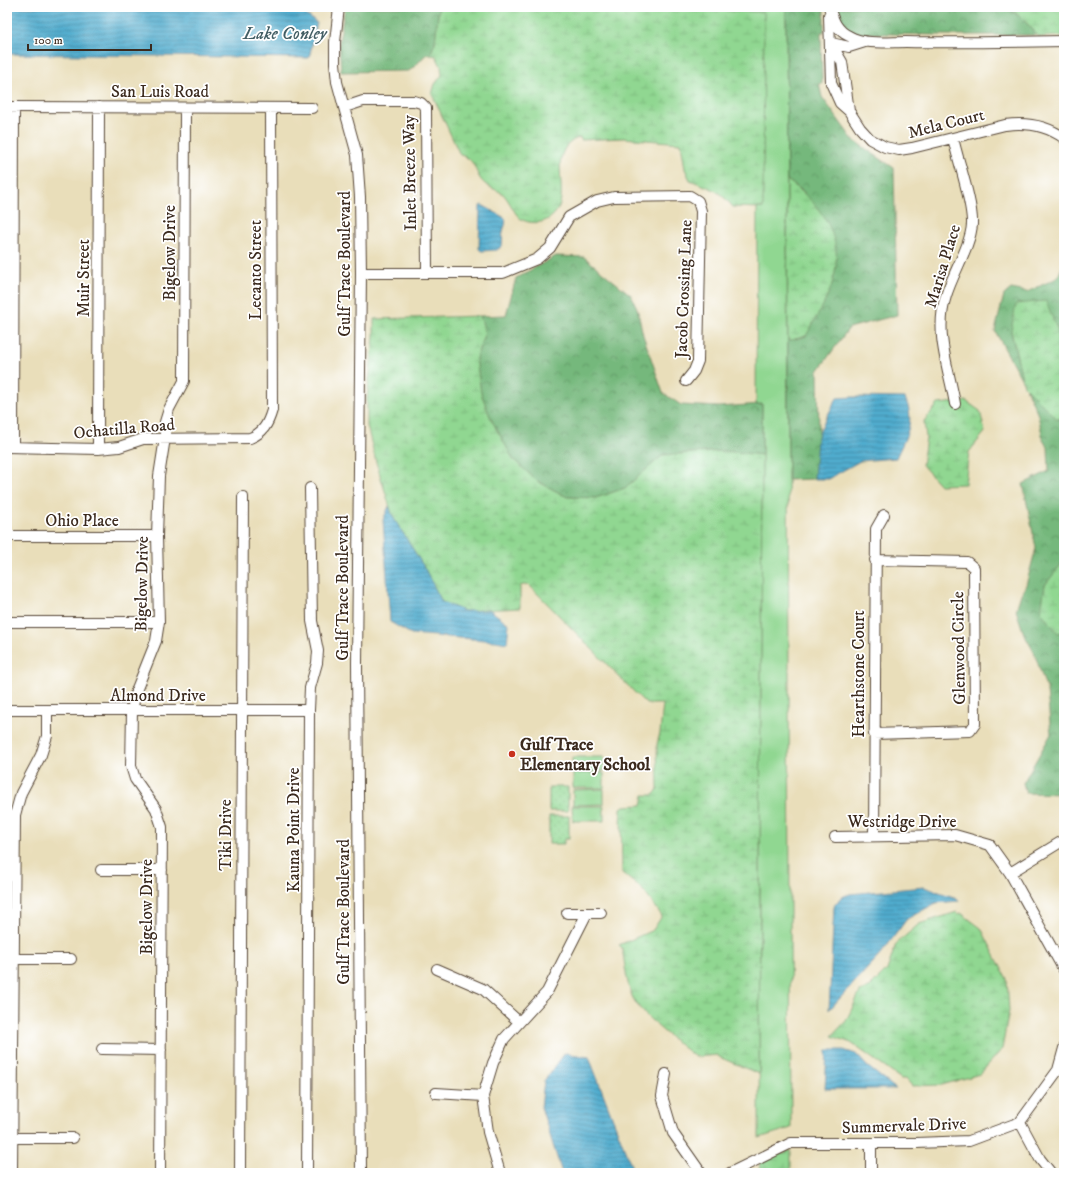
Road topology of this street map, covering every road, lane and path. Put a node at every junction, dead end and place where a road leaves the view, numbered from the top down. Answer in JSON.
{"nodes":[{"id":1,"x":339,"y":7,"type":"edge"},
{"id":2,"x":829,"y":7,"type":"edge"},
{"id":3,"x":1064,"y":41,"type":"edge"},
{"id":4,"x":865,"y":42,"type":"junction"},
{"id":5,"x":831,"y":43,"type":"junction"},
{"id":6,"x":850,"y":47,"type":"junction"},
{"id":7,"x":842,"y":62,"type":"junction"},
{"id":8,"x":10,"y":107,"type":"edge"},
{"id":9,"x":99,"y":107,"type":"junction"},
{"id":10,"x":345,"y":107,"type":"junction"},
{"id":11,"x":185,"y":108,"type":"junction"},
{"id":12,"x":271,"y":108,"type":"junction"},
{"id":13,"x":312,"y":108,"type":"dead end"},
{"id":14,"x":849,"y":112,"type":"junction"},
{"id":15,"x":953,"y":138,"type":"junction"},
{"id":16,"x":1064,"y":138,"type":"edge"},
{"id":17,"x":427,"y":272,"type":"junction"},
{"id":18,"x":361,"y":273,"type":"junction"},
{"id":19,"x":686,"y":381,"type":"dead end"},
{"id":20,"x":955,"y":404,"type":"dead end"},
{"id":21,"x":264,"y":429,"type":"joint"},
{"id":22,"x":166,"y":438,"type":"junction"},
{"id":23,"x":10,"y":447,"type":"edge"},
{"id":24,"x":98,"y":449,"type":"junction"},
{"id":25,"x":310,"y":488,"type":"dead end"},
{"id":26,"x":244,"y":496,"type":"dead end"},
{"id":27,"x":884,"y":515,"type":"dead end"},
{"id":28,"x":7,"y":536,"type":"edge"},
{"id":29,"x":157,"y":536,"type":"junction"},
{"id":30,"x":876,"y":560,"type":"junction"},
{"id":31,"x":7,"y":622,"type":"edge"},
{"id":32,"x":159,"y":622,"type":"junction"},
{"id":33,"x":7,"y":710,"type":"edge"},
{"id":34,"x":47,"y":710,"type":"junction"},
{"id":35,"x":242,"y":710,"type":"junction"},
{"id":36,"x":309,"y":710,"type":"junction"},
{"id":37,"x":132,"y":711,"type":"junction"},
{"id":38,"x":874,"y":734,"type":"junction"},
{"id":39,"x":874,"y":836,"type":"junction"},
{"id":40,"x":836,"y":837,"type":"dead end"},
{"id":41,"x":1064,"y":840,"type":"edge"},
{"id":42,"x":101,"y":870,"type":"dead end"},
{"id":43,"x":162,"y":870,"type":"junction"},
{"id":44,"x":1010,"y":873,"type":"junction"},
{"id":45,"x":567,"y":913,"type":"dead end"},
{"id":46,"x":587,"y":913,"type":"junction"},
{"id":47,"x":601,"y":913,"type":"dead end"},
{"id":48,"x":71,"y":958,"type":"dead end"},
{"id":49,"x":13,"y":959,"type":"junction"},
{"id":50,"x":437,"y":969,"type":"dead end"},
{"id":51,"x":1064,"y":970,"type":"edge"},
{"id":52,"x":519,"y":1022,"type":"junction"},
{"id":53,"x":1064,"y":1048,"type":"edge"},
{"id":54,"x":102,"y":1049,"type":"dead end"},
{"id":55,"x":161,"y":1050,"type":"junction"},
{"id":56,"x":666,"y":1074,"type":"dead end"},
{"id":57,"x":436,"y":1093,"type":"dead end"},
{"id":58,"x":483,"y":1096,"type":"junction"},
{"id":59,"x":1020,"y":1122,"type":"junction"},
{"id":60,"x":12,"y":1138,"type":"junction"},
{"id":61,"x":73,"y":1138,"type":"dead end"},
{"id":62,"x":871,"y":1143,"type":"junction"},
{"id":63,"x":12,"y":1173,"type":"edge"},
{"id":64,"x":160,"y":1173,"type":"edge"},
{"id":65,"x":240,"y":1173,"type":"edge"},
{"id":66,"x":307,"y":1173,"type":"edge"},
{"id":67,"x":361,"y":1173,"type":"edge"},
{"id":68,"x":500,"y":1173,"type":"edge"},
{"id":69,"x":701,"y":1173,"type":"edge"},
{"id":70,"x":730,"y":1173,"type":"edge"},
{"id":71,"x":871,"y":1173,"type":"edge"},
{"id":72,"x":1051,"y":1173,"type":"edge"}],
"edges":[{"from":1,"to":10,"type":"street","name":"Gulf Trace Boulevard"},
{"from":2,"to":4,"type":"street"},
{"from":2,"to":5,"type":"street"},
{"from":3,"to":4,"type":"street"},
{"from":4,"to":6,"type":"street"},
{"from":5,"to":6,"type":"street"},
{"from":5,"to":7,"type":"street","name":"Mela Court"},
{"from":5,"to":14,"type":"street","name":"Mela Court"},
{"from":6,"to":7,"type":"street"},
{"from":7,"to":14,"type":"street","name":"Mela Court"},
{"from":8,"to":9,"type":"street","name":"San Luis Road"},
{"from":8,"to":23,"type":"street"},
{"from":9,"to":11,"type":"street","name":"San Luis Road"},
{"from":9,"to":24,"type":"street","name":"Muir Street"},
{"from":10,"to":17,"type":"street","name":"Inlet Breeze Way"},
{"from":10,"to":18,"type":"street","name":"Gulf Trace Boulevard"},
{"from":11,"to":12,"type":"street","name":"San Luis Road"},
{"from":11,"to":22,"type":"street","name":"Bigelow Drive"},
{"from":12,"to":13,"type":"street","name":"San Luis Road"},
{"from":12,"to":21,"type":"street","name":"Lecanto Street"},
{"from":14,"to":15,"type":"street","name":"Mela Court"},
{"from":15,"to":16,"type":"street","name":"Mela Court"},
{"from":15,"to":20,"type":"street","name":"Marisa Place"},
{"from":17,"to":18,"type":"street","name":"Jacob Crossing Lane"},
{"from":17,"to":19,"type":"street","name":"Jacob Crossing Lane"},
{"from":18,"to":67,"type":"street","name":"Gulf Trace Boulevard"},
{"from":21,"to":22,"type":"street","name":"Ochatilla Road"},
{"from":22,"to":24,"type":"street","name":"Ochatilla Road"},
{"from":22,"to":29,"type":"street","name":"Bigelow Drive"},
{"from":23,"to":24,"type":"street","name":"Ochatilla Road"},
{"from":25,"to":36,"type":"street","name":"Kauna Point Drive"},
{"from":26,"to":35,"type":"street","name":"Tiki Drive"},
{"from":27,"to":30,"type":"street","name":"Hearthstone Court"},
{"from":28,"to":29,"type":"street","name":"Ohio Place"},
{"from":29,"to":32,"type":"street","name":"Bigelow Drive"},
{"from":30,"to":38,"type":"street","name":"Hearthstone Court"},
{"from":30,"to":38,"type":"street","name":"Glenwood Circle"},
{"from":31,"to":32,"type":"street"},
{"from":32,"to":37,"type":"street","name":"Bigelow Drive"},
{"from":33,"to":34,"type":"street","name":"Almond Drive"},
{"from":34,"to":37,"type":"street","name":"Almond Drive"},
{"from":34,"to":49,"type":"street"},
{"from":35,"to":36,"type":"street","name":"Almond Drive"},
{"from":35,"to":37,"type":"street","name":"Almond Drive"},
{"from":35,"to":65,"type":"street","name":"Tiki Drive"},
{"from":36,"to":66,"type":"street","name":"Kauna Point Drive"},
{"from":37,"to":43,"type":"street","name":"Bigelow Drive"},
{"from":38,"to":39,"type":"street","name":"Hearthstone Court"},
{"from":39,"to":40,"type":"street","name":"Westridge Drive"},
{"from":39,"to":44,"type":"street","name":"Westridge Drive"},
{"from":41,"to":44,"type":"street"},
{"from":42,"to":43,"type":"street"},
{"from":43,"to":55,"type":"street","name":"Bigelow Drive"},
{"from":44,"to":51,"type":"street","name":"Westridge Drive"},
{"from":45,"to":46,"type":"street"},
{"from":46,"to":47,"type":"street"},
{"from":46,"to":52,"type":"street"},
{"from":48,"to":49,"type":"street"},
{"from":49,"to":60,"type":"street"},
{"from":50,"to":52,"type":"street"},
{"from":52,"to":58,"type":"street"},
{"from":53,"to":59,"type":"street"},
{"from":54,"to":55,"type":"street"},
{"from":55,"to":64,"type":"street","name":"Bigelow Drive"},
{"from":56,"to":69,"type":"street"},
{"from":57,"to":58,"type":"street"},
{"from":58,"to":68,"type":"street"},
{"from":59,"to":62,"type":"street","name":"Summervale Drive"},
{"from":59,"to":72,"type":"street"},
{"from":60,"to":61,"type":"street"},
{"from":60,"to":63,"type":"street"},
{"from":62,"to":70,"type":"street","name":"Summervale Drive"},
{"from":62,"to":71,"type":"street"}]}
